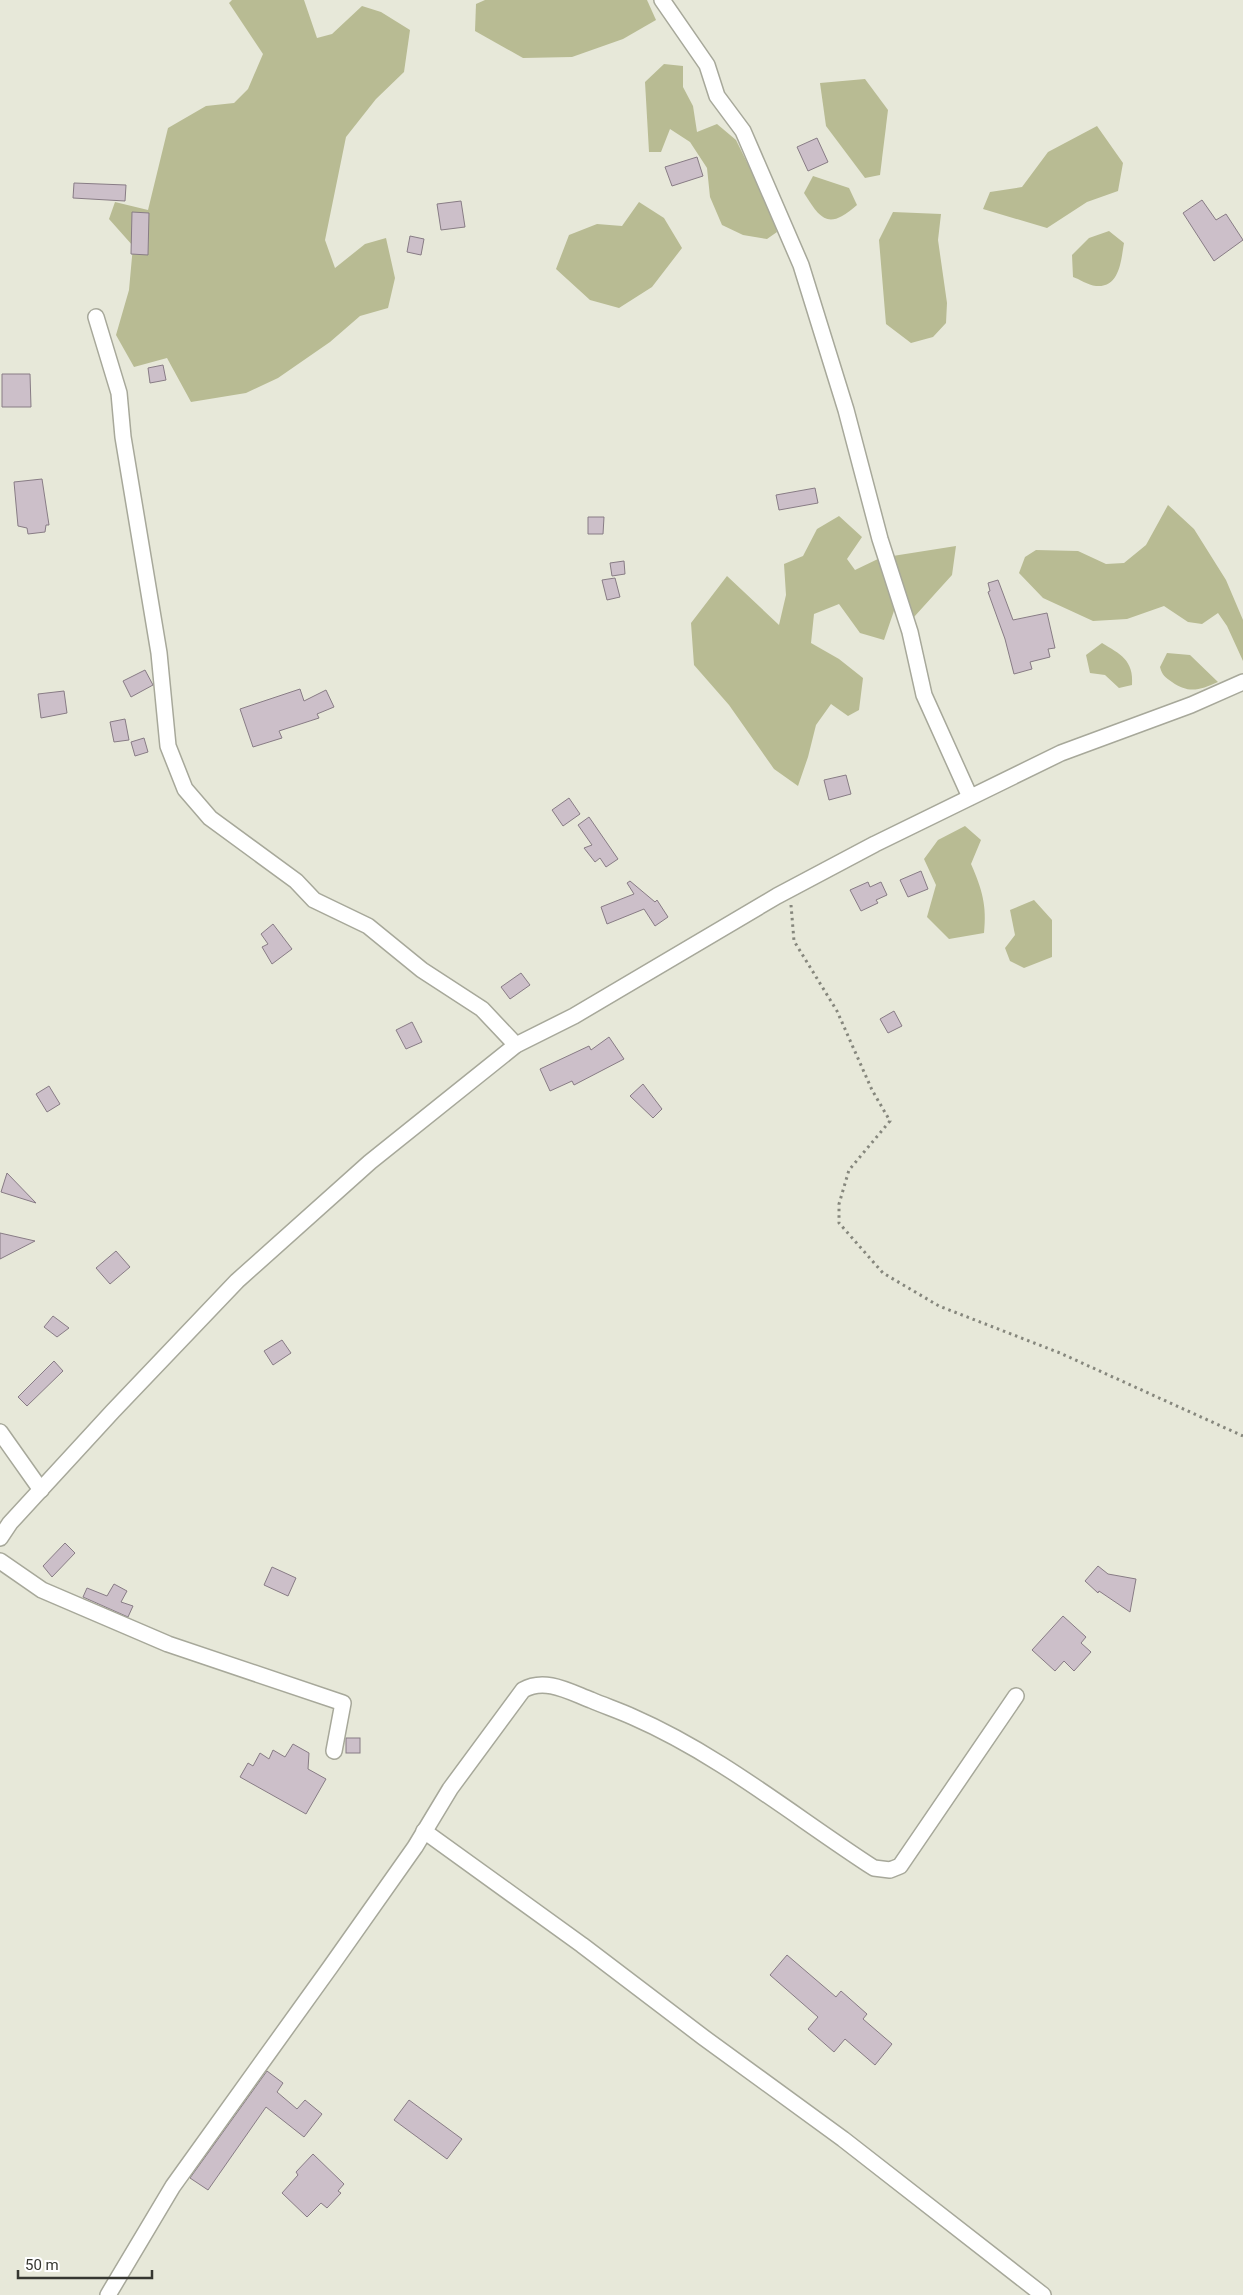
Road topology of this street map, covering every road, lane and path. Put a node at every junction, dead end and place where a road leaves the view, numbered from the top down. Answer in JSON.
{"nodes":[{"id":1,"x":662,"y":0,"type":"edge"},
{"id":2,"x":96,"y":317,"type":"dead end"},
{"id":3,"x":1243,"y":682,"type":"edge"},
{"id":4,"x":970,"y":797,"type":"junction"},
{"id":5,"x":790,"y":890,"type":"junction"},
{"id":6,"x":516,"y":1045,"type":"junction"},
{"id":7,"x":0,"y":1432,"type":"edge"},
{"id":8,"x":1243,"y":1436,"type":"edge"},
{"id":9,"x":41,"y":1490,"type":"junction"},
{"id":10,"x":0,"y":1538,"type":"edge"},
{"id":11,"x":0,"y":1561,"type":"edge"},
{"id":12,"x":1016,"y":1696,"type":"dead end"},
{"id":13,"x":334,"y":1751,"type":"dead end"},
{"id":14,"x":424,"y":1831,"type":"junction"},
{"id":15,"x":108,"y":2295,"type":"edge"},
{"id":16,"x":1043,"y":2295,"type":"edge"}],
"edges":[{"from":1,"to":4,"type":"street"},
{"from":2,"to":6,"type":"street"},
{"from":3,"to":4,"type":"street"},
{"from":4,"to":5,"type":"street"},
{"from":5,"to":6,"type":"street"},
{"from":5,"to":8,"type":"path"},
{"from":6,"to":9,"type":"street"},
{"from":7,"to":9,"type":"street"},
{"from":9,"to":10,"type":"street"},
{"from":11,"to":13,"type":"street"},
{"from":12,"to":14,"type":"street"},
{"from":14,"to":15,"type":"street"},
{"from":14,"to":16,"type":"street"}]}
